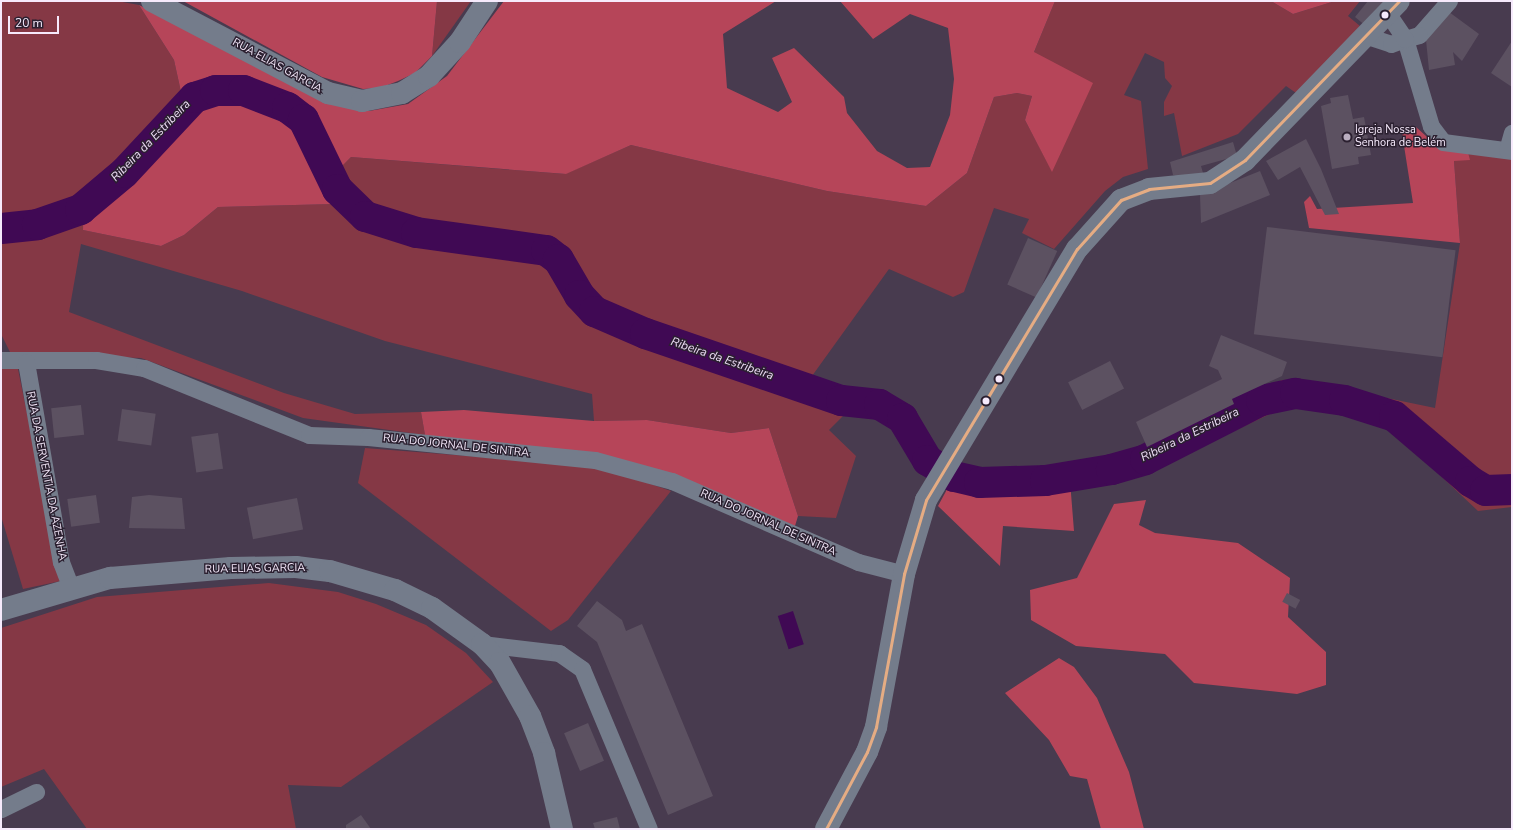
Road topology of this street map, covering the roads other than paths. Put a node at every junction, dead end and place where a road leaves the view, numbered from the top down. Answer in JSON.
{"nodes":[{"id":1,"x":152,"y":1,"type":"edge"},
{"id":2,"x":488,"y":1,"type":"edge"},
{"id":3,"x":1449,"y":1,"type":"edge"},
{"id":4,"x":1394,"y":8,"type":"edge"},
{"id":5,"x":1367,"y":36,"type":"junction"},
{"id":6,"x":1405,"y":39,"type":"junction"},
{"id":7,"x":1512,"y":133,"type":"edge"},
{"id":8,"x":1510,"y":150,"type":"edge"},
{"id":9,"x":1,"y":360,"type":"edge"},
{"id":10,"x":26,"y":362,"type":"junction"},
{"id":11,"x":904,"y":574,"type":"junction"},
{"id":12,"x":71,"y":588,"type":"junction"},
{"id":13,"x":1,"y":610,"type":"edge"},
{"id":14,"x":482,"y":644,"type":"junction"},
{"id":15,"x":36,"y":792,"type":"dead end"},
{"id":16,"x":1,"y":809,"type":"edge"},
{"id":17,"x":562,"y":829,"type":"edge"},
{"id":18,"x":649,"y":829,"type":"edge"},
{"id":19,"x":826,"y":829,"type":"edge"}],
"edges":[{"from":1,"to":2,"type":"street","name":"RUA ELIAS GARCIA"},
{"from":3,"to":6,"type":"street"},
{"from":4,"to":5,"type":"street"},
{"from":4,"to":6,"type":"street"},
{"from":5,"to":6,"type":"street"},
{"from":5,"to":11,"type":"street"},
{"from":6,"to":8,"type":"street"},
{"from":7,"to":8,"type":"street"},
{"from":9,"to":10,"type":"street","name":"RUA DO JORNAL DE SINTRA"},
{"from":10,"to":11,"type":"street","name":"RUA DO JORNAL DE SINTRA"},
{"from":10,"to":12,"type":"street","name":"RUA DA SERVENTIA DA AZENHA"},
{"from":11,"to":19,"type":"street"},
{"from":12,"to":13,"type":"street","name":"RUA ELIAS GARCIA"},
{"from":12,"to":14,"type":"street","name":"RUA ELIAS GARCIA"},
{"from":14,"to":17,"type":"street","name":"RUA ELIAS GARCIA"},
{"from":14,"to":18,"type":"street"},
{"from":15,"to":16,"type":"street"}]}
